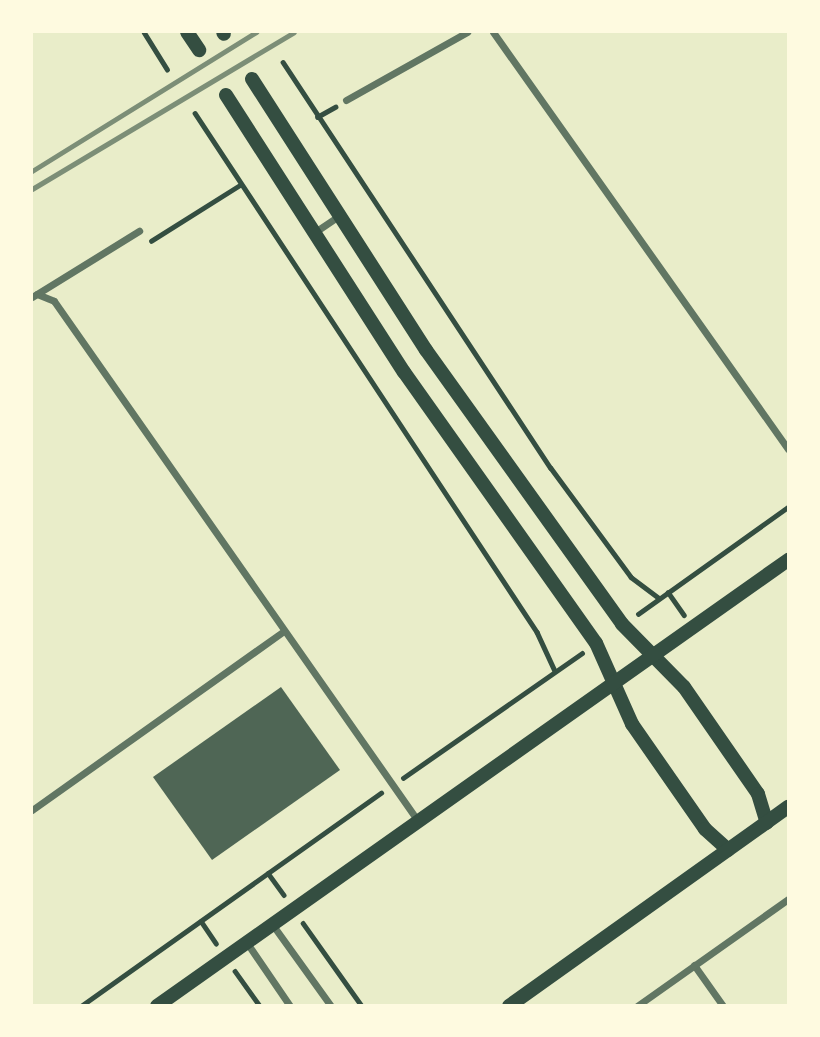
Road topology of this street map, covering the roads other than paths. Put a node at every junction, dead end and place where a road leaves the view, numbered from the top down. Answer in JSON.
{"nodes":[{"id":1,"x":187,"y":32,"type":"edge"},
{"id":2,"x":467,"y":32,"type":"edge"},
{"id":3,"x":493,"y":32,"type":"edge"},
{"id":4,"x":199,"y":50,"type":"dead end"},
{"id":5,"x":252,"y":79,"type":"dead end"},
{"id":6,"x":226,"y":94,"type":"dead end"},
{"id":7,"x":346,"y":100,"type":"dead end"},
{"id":8,"x":337,"y":217,"type":"junction"},
{"id":9,"x":139,"y":231,"type":"dead end"},
{"id":10,"x":315,"y":232,"type":"junction"},
{"id":11,"x":34,"y":295,"type":"edge"},
{"id":12,"x":789,"y":449,"type":"edge"},
{"id":13,"x":789,"y":560,"type":"edge"},
{"id":14,"x":284,"y":631,"type":"junction"},
{"id":15,"x":650,"y":657,"type":"junction"},
{"id":16,"x":616,"y":682,"type":"junction"},
{"id":17,"x":789,"y":807,"type":"edge"},
{"id":18,"x":32,"y":810,"type":"edge"},
{"id":19,"x":418,"y":821,"type":"junction"},
{"id":20,"x":767,"y":823,"type":"junction"},
{"id":21,"x":728,"y":850,"type":"junction"},
{"id":22,"x":789,"y":899,"type":"edge"},
{"id":23,"x":272,"y":924,"type":"junction"},
{"id":24,"x":247,"y":942,"type":"junction"},
{"id":25,"x":694,"y":965,"type":"junction"},
{"id":26,"x":157,"y":1006,"type":"edge"},
{"id":27,"x":290,"y":1006,"type":"edge"},
{"id":28,"x":331,"y":1006,"type":"edge"},
{"id":29,"x":509,"y":1006,"type":"edge"},
{"id":30,"x":637,"y":1006,"type":"edge"},
{"id":31,"x":723,"y":1006,"type":"edge"}],
"edges":[{"from":1,"to":4,"type":"main road"},
{"from":2,"to":7,"type":"street"},
{"from":3,"to":12,"type":"street"},
{"from":5,"to":8,"type":"main road"},
{"from":6,"to":10,"type":"main road"},
{"from":8,"to":10,"type":"street"},
{"from":8,"to":15,"type":"main road"},
{"from":9,"to":11,"type":"street"},
{"from":10,"to":16,"type":"main road"},
{"from":11,"to":14,"type":"street"},
{"from":13,"to":15,"type":"main road"},
{"from":14,"to":18,"type":"street"},
{"from":14,"to":19,"type":"street"},
{"from":15,"to":16,"type":"main road"},
{"from":15,"to":20,"type":"main road"},
{"from":16,"to":19,"type":"main road"},
{"from":16,"to":21,"type":"main road"},
{"from":17,"to":20,"type":"main road"},
{"from":19,"to":23,"type":"main road"},
{"from":20,"to":21,"type":"main road"},
{"from":21,"to":29,"type":"main road"},
{"from":22,"to":25,"type":"street"},
{"from":23,"to":24,"type":"main road"},
{"from":23,"to":28,"type":"street"},
{"from":24,"to":26,"type":"main road"},
{"from":24,"to":27,"type":"street"},
{"from":25,"to":30,"type":"street"},
{"from":25,"to":31,"type":"street"}]}
